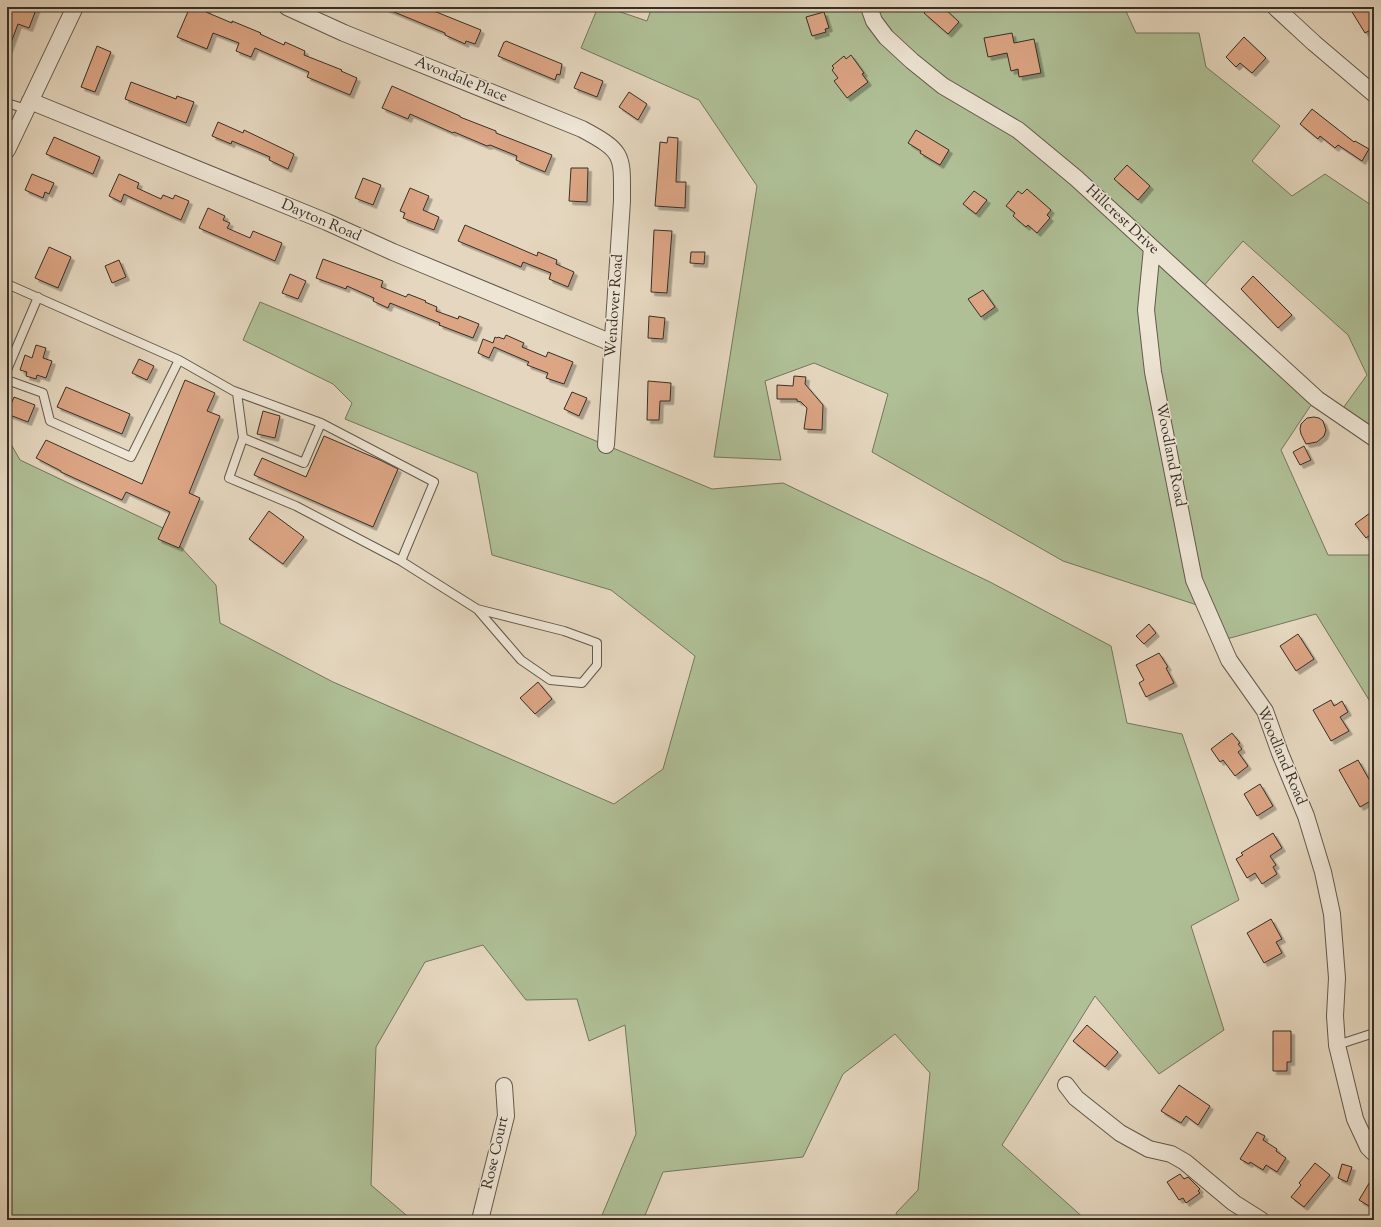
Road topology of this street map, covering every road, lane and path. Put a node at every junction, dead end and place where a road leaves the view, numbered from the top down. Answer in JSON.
{"nodes":[{"id":1,"x":75,"y":7,"type":"edge"},
{"id":2,"x":287,"y":7,"type":"edge"},
{"id":3,"x":868,"y":7,"type":"edge"},
{"id":4,"x":1275,"y":7,"type":"edge"},
{"id":5,"x":1374,"y":94,"type":"edge"},
{"id":6,"x":7,"y":103,"type":"edge"},
{"id":7,"x":28,"y":105,"type":"junction"},
{"id":8,"x":7,"y":150,"type":"edge"},
{"id":9,"x":622,"y":167,"type":"joint"},
{"id":10,"x":1152,"y":248,"type":"junction"},
{"id":11,"x":7,"y":284,"type":"edge"},
{"id":12,"x":38,"y":297,"type":"junction"},
{"id":13,"x":612,"y":343,"type":"junction"},
{"id":14,"x":179,"y":360,"type":"junction"},
{"id":15,"x":7,"y":370,"type":"edge"},
{"id":16,"x":7,"y":380,"type":"edge"},
{"id":17,"x":233,"y":391,"type":"junction"},
{"id":18,"x":321,"y":423,"type":"junction"},
{"id":19,"x":243,"y":438,"type":"junction"},
{"id":20,"x":1374,"y":438,"type":"edge"},
{"id":21,"x":606,"y":444,"type":"dead end"},
{"id":22,"x":401,"y":561,"type":"junction"},
{"id":23,"x":477,"y":609,"type":"junction"},
{"id":24,"x":1374,"y":1033,"type":"edge"},
{"id":25,"x":1337,"y":1045,"type":"junction"},
{"id":26,"x":1066,"y":1085,"type":"dead end"},
{"id":27,"x":504,"y":1086,"type":"dead end"},
{"id":28,"x":1374,"y":1153,"type":"edge"},
{"id":29,"x":480,"y":1220,"type":"edge"},
{"id":30,"x":1261,"y":1220,"type":"edge"}],
"edges":[{"from":1,"to":7,"type":"street"},
{"from":2,"to":9,"type":"street","name":"Avondale Place"},
{"from":3,"to":10,"type":"street","name":"Hillcrest Drive"},
{"from":4,"to":5,"type":"street"},
{"from":6,"to":7,"type":"lane"},
{"from":7,"to":8,"type":"street"},
{"from":7,"to":13,"type":"street","name":"Dayton Road"},
{"from":9,"to":13,"type":"street","name":"Wendover Road"},
{"from":10,"to":20,"type":"street","name":"Hillcrest Drive"},
{"from":10,"to":25,"type":"street","name":"Woodland Road"},
{"from":11,"to":12,"type":"lane"},
{"from":12,"to":14,"type":"lane"},
{"from":12,"to":15,"type":"lane"},
{"from":13,"to":21,"type":"street","name":"Wendover Road"},
{"from":14,"to":16,"type":"lane"},
{"from":14,"to":17,"type":"lane"},
{"from":17,"to":18,"type":"lane"},
{"from":17,"to":19,"type":"lane"},
{"from":18,"to":19,"type":"lane"},
{"from":18,"to":22,"type":"lane"},
{"from":19,"to":22,"type":"lane"},
{"from":22,"to":23,"type":"lane"},
{"from":23,"to":23,"type":"lane"},
{"from":24,"to":25,"type":"lane"},
{"from":25,"to":28,"type":"street","name":"Woodland Road"},
{"from":26,"to":30,"type":"street"},
{"from":27,"to":29,"type":"street","name":"Rose Court"}]}
